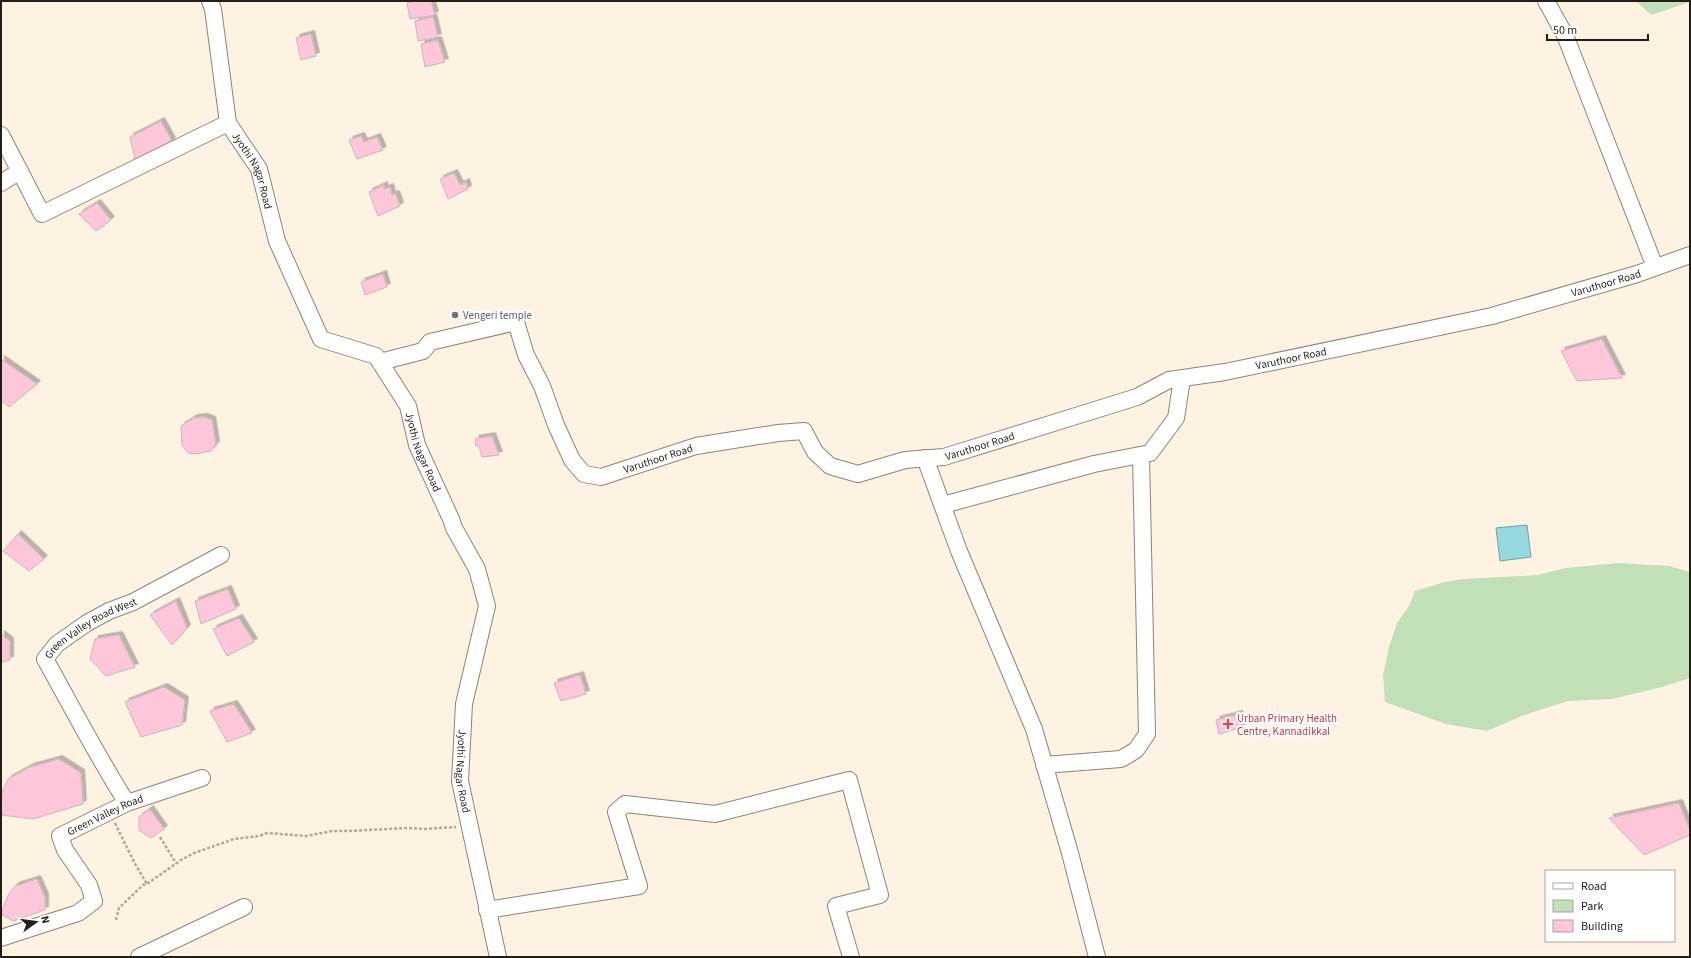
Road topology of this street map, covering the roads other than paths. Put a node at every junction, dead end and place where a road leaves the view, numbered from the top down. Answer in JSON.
{"nodes":[{"id":1,"x":210,"y":1,"type":"edge"},
{"id":2,"x":1546,"y":1,"type":"edge"},
{"id":3,"x":228,"y":123,"type":"junction"},
{"id":4,"x":1,"y":135,"type":"edge"},
{"id":5,"x":20,"y":172,"type":"junction"},
{"id":6,"x":1,"y":183,"type":"edge"},
{"id":7,"x":1690,"y":255,"type":"edge"},
{"id":8,"x":1655,"y":267,"type":"junction"},
{"id":9,"x":380,"y":362,"type":"junction"},
{"id":10,"x":1182,"y":378,"type":"junction"},
{"id":11,"x":1141,"y":455,"type":"junction"},
{"id":12,"x":925,"y":458,"type":"junction"},
{"id":13,"x":943,"y":505,"type":"junction"},
{"id":14,"x":221,"y":555,"type":"dead end"},
{"id":15,"x":1044,"y":765,"type":"junction"},
{"id":16,"x":202,"y":778,"type":"dead end"},
{"id":17,"x":127,"y":803,"type":"junction"},
{"id":18,"x":244,"y":907,"type":"dead end"},
{"id":19,"x":487,"y":910,"type":"junction"},
{"id":20,"x":1,"y":938,"type":"edge"},
{"id":21,"x":139,"y":957,"type":"edge"},
{"id":22,"x":498,"y":957,"type":"edge"},
{"id":23,"x":851,"y":957,"type":"edge"},
{"id":24,"x":1097,"y":957,"type":"edge"}],
"edges":[{"from":1,"to":3,"type":"street","name":"Jyothi Nagar Road"},
{"from":2,"to":8,"type":"street"},
{"from":3,"to":5,"type":"street"},
{"from":3,"to":9,"type":"street","name":"Jyothi Nagar Road"},
{"from":4,"to":5,"type":"street"},
{"from":5,"to":6,"type":"street"},
{"from":7,"to":8,"type":"street","name":"Varuthoor Road"},
{"from":8,"to":10,"type":"street","name":"Varuthoor Road"},
{"from":9,"to":12,"type":"street","name":"Varuthoor Road"},
{"from":9,"to":19,"type":"street","name":"Jyothi Nagar Road"},
{"from":10,"to":11,"type":"street"},
{"from":10,"to":12,"type":"street","name":"Varuthoor Road"},
{"from":11,"to":13,"type":"street"},
{"from":11,"to":15,"type":"street"},
{"from":12,"to":13,"type":"street"},
{"from":13,"to":15,"type":"street"},
{"from":14,"to":17,"type":"street","name":"Green Valley Road West"},
{"from":15,"to":24,"type":"street"},
{"from":16,"to":17,"type":"street","name":"Green Valley Road"},
{"from":17,"to":20,"type":"street","name":"Green Valley Road"},
{"from":18,"to":21,"type":"street"},
{"from":19,"to":22,"type":"street","name":"Jyothi Nagar Road"},
{"from":19,"to":23,"type":"street"}]}
